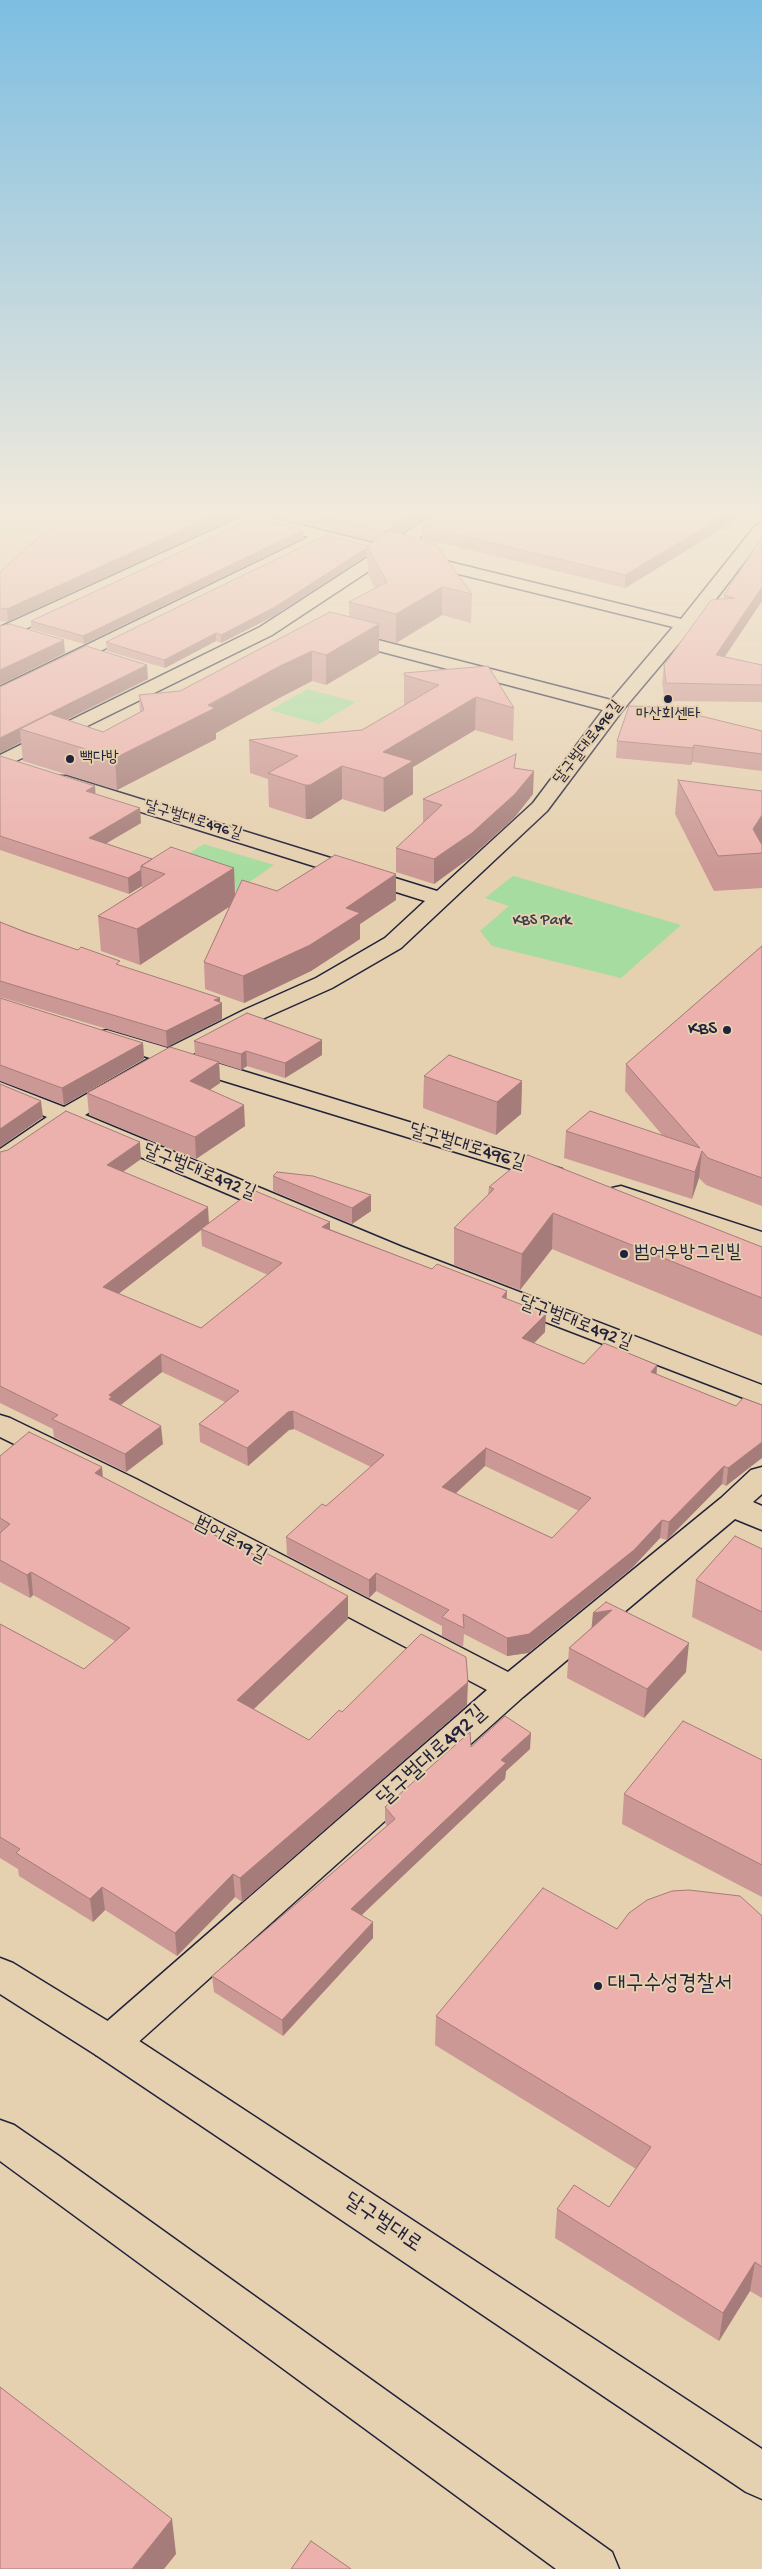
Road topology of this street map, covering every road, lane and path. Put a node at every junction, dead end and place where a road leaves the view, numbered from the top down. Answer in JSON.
{"nodes":[{"id":1,"x":7,"y":631,"type":"edge"},
{"id":2,"x":129,"y":631,"type":"edge"},
{"id":3,"x":265,"y":631,"type":"edge"},
{"id":4,"x":324,"y":631,"type":"edge"},
{"id":5,"x":680,"y":631,"type":"edge"},
{"id":6,"x":38,"y":638,"type":"edge"},
{"id":7,"x":57,"y":644,"type":"edge"},
{"id":8,"x":86,"y":652,"type":"junction"},
{"id":9,"x":112,"y":660,"type":"edge"},
{"id":10,"x":146,"y":670,"type":"dead end"},
{"id":11,"x":172,"y":678,"type":"junction"},
{"id":12,"x":0,"y":694,"type":"edge"},
{"id":13,"x":614,"y":707,"type":"junction"},
{"id":14,"x":0,"y":763,"type":"edge"},
{"id":15,"x":440,"y":899,"type":"junction"},
{"id":16,"x":224,"y":1004,"type":"edge"},
{"id":17,"x":252,"y":1015,"type":"junction"},
{"id":18,"x":86,"y":1031,"type":"edge"},
{"id":19,"x":171,"y":1056,"type":"junction"},
{"id":20,"x":0,"y":1089,"type":"edge"},
{"id":21,"x":64,"y":1117,"type":"junction"},
{"id":22,"x":0,"y":1160,"type":"edge"},
{"id":23,"x":572,"y":1180,"type":"edge"},
{"id":24,"x":600,"y":1188,"type":"edge"},
{"id":25,"x":762,"y":1241,"type":"edge"},
{"id":26,"x":762,"y":1396,"type":"edge"},
{"id":27,"x":0,"y":1425,"type":"edge"},
{"id":28,"x":762,"y":1477,"type":"edge"},
{"id":29,"x":732,"y":1505,"type":"junction"},
{"id":30,"x":762,"y":1519,"type":"edge"},
{"id":31,"x":511,"y":1688,"type":"junction"},
{"id":32,"x":0,"y":1974,"type":"edge"},
{"id":33,"x":110,"y":2043,"type":"junction"},
{"id":34,"x":0,"y":2138,"type":"edge"},
{"id":35,"x":762,"y":2476,"type":"edge"},
{"id":36,"x":594,"y":2569,"type":"edge"}],
"edges":[{"from":1,"to":6,"type":"street"},
{"from":2,"to":8,"type":"street"},
{"from":3,"to":11,"type":"street"},
{"from":4,"to":13,"type":"street"},
{"from":5,"to":13,"type":"street","name":"달구벌대로496길"},
{"from":7,"to":8,"type":"street"},
{"from":8,"to":9,"type":"street"},
{"from":8,"to":12,"type":"street"},
{"from":10,"to":11,"type":"street"},
{"from":11,"to":14,"type":"street"},
{"from":13,"to":15,"type":"street","name":"달구벌대로496길"},
{"from":14,"to":15,"type":"street","name":"달구벌대로496길"},
{"from":15,"to":17,"type":"street","name":"달구벌대로496길"},
{"from":16,"to":17,"type":"street"},
{"from":17,"to":19,"type":"street","name":"달구벌대로496길"},
{"from":18,"to":19,"type":"street","name":"달구벌대로496길"},
{"from":19,"to":21,"type":"street","name":"달구벌대로496길"},
{"from":19,"to":23,"type":"street","name":"달구벌대로496길"},
{"from":20,"to":21,"type":"street","name":"달구벌대로492길"},
{"from":21,"to":22,"type":"street","name":"달구벌대로496길"},
{"from":21,"to":26,"type":"street","name":"달구벌대로492길"},
{"from":24,"to":25,"type":"street"},
{"from":27,"to":31,"type":"street","name":"범어로19길"},
{"from":28,"to":29,"type":"street","name":"달구벌대로492길"},
{"from":29,"to":30,"type":"street"},
{"from":29,"to":31,"type":"street","name":"달구벌대로492길"},
{"from":31,"to":33,"type":"street","name":"달구벌대로492길"},
{"from":32,"to":33,"type":"street","name":"달구벌대로"},
{"from":33,"to":35,"type":"street","name":"달구벌대로"},
{"from":34,"to":36,"type":"street"}]}
